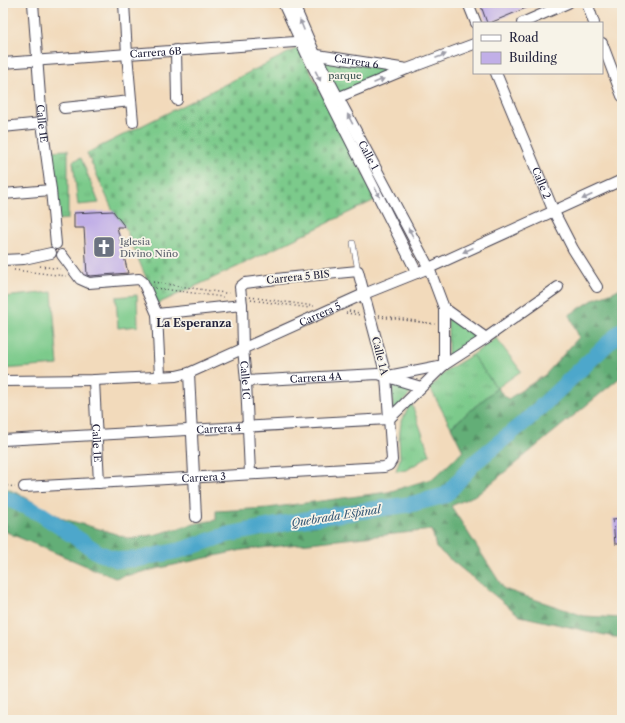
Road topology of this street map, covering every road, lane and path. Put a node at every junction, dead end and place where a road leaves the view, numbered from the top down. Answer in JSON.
{"nodes":[{"id":1,"x":33,"y":3,"type":"edge"},
{"id":2,"x":124,"y":3,"type":"edge"},
{"id":3,"x":283,"y":3,"type":"edge"},
{"id":4,"x":293,"y":3,"type":"edge"},
{"id":5,"x":468,"y":3,"type":"edge"},
{"id":6,"x":568,"y":3,"type":"edge"},
{"id":7,"x":587,"y":3,"type":"edge"},
{"id":8,"x":476,"y":22,"type":"edge"},
{"id":9,"x":524,"y":22,"type":"edge"},
{"id":10,"x":594,"y":22,"type":"edge"},
{"id":11,"x":305,"y":41,"type":"junction"},
{"id":12,"x":473,"y":44,"type":"edge"},
{"id":13,"x":603,"y":46,"type":"edge"},
{"id":14,"x":176,"y":50,"type":"junction"},
{"id":15,"x":127,"y":54,"type":"junction"},
{"id":16,"x":310,"y":54,"type":"junction"},
{"id":17,"x":37,"y":60,"type":"junction"},
{"id":18,"x":3,"y":63,"type":"edge"},
{"id":19,"x":407,"y":69,"type":"junction"},
{"id":20,"x":496,"y":74,"type":"edge"},
{"id":21,"x":622,"y":96,"type":"edge"},
{"id":22,"x":334,"y":99,"type":"junction"},
{"id":23,"x":177,"y":100,"type":"dead end"},
{"id":24,"x":131,"y":101,"type":"junction"},
{"id":25,"x":64,"y":108,"type":"dead end"},
{"id":26,"x":133,"y":122,"type":"dead end"},
{"id":27,"x":42,"y":123,"type":"junction"},
{"id":28,"x":3,"y":127,"type":"edge"},
{"id":29,"x":622,"y":180,"type":"edge"},
{"id":30,"x":51,"y":190,"type":"junction"},
{"id":31,"x":3,"y":194,"type":"edge"},
{"id":32,"x":554,"y":212,"type":"junction"},
{"id":33,"x":353,"y":243,"type":"dead end"},
{"id":34,"x":53,"y":248,"type":"junction"},
{"id":35,"x":3,"y":260,"type":"edge"},
{"id":36,"x":429,"y":268,"type":"junction"},
{"id":37,"x":358,"y":271,"type":"junction"},
{"id":38,"x":417,"y":273,"type":"junction"},
{"id":39,"x":240,"y":287,"type":"joint"},
{"id":40,"x":558,"y":287,"type":"dead end"},
{"id":41,"x":597,"y":287,"type":"dead end"},
{"id":42,"x":364,"y":294,"type":"junction"},
{"id":43,"x":242,"y":305,"type":"junction"},
{"id":44,"x":444,"y":308,"type":"junction"},
{"id":45,"x":157,"y":314,"type":"junction"},
{"id":46,"x":486,"y":338,"type":"junction"},
{"id":47,"x":243,"y":348,"type":"junction"},
{"id":48,"x":444,"y":365,"type":"junction"},
{"id":49,"x":189,"y":373,"type":"junction"},
{"id":50,"x":160,"y":376,"type":"junction"},
{"id":51,"x":386,"y":376,"type":"junction"},
{"id":52,"x":94,"y":380,"type":"junction"},
{"id":53,"x":3,"y":381,"type":"edge"},
{"id":54,"x":246,"y":381,"type":"junction"},
{"id":55,"x":421,"y":387,"type":"junction"},
{"id":56,"x":389,"y":419,"type":"junction"},
{"id":57,"x":248,"y":426,"type":"junction"},
{"id":58,"x":191,"y":430,"type":"junction"},
{"id":59,"x":97,"y":435,"type":"junction"},
{"id":60,"x":3,"y":440,"type":"edge"},
{"id":61,"x":384,"y":466,"type":"joint"},
{"id":62,"x":250,"y":474,"type":"junction"},
{"id":63,"x":194,"y":477,"type":"junction"},
{"id":64,"x":99,"y":483,"type":"junction"},
{"id":65,"x":3,"y":485,"type":"edge"},
{"id":66,"x":24,"y":487,"type":"joint"},
{"id":67,"x":196,"y":517,"type":"dead end"}],
"edges":[{"from":1,"to":17,"type":"street","name":"Calle 1E"},
{"from":2,"to":15,"type":"street"},
{"from":3,"to":11,"type":"street","name":"Calle 1"},
{"from":11,"to":4,"type":"street","name":"Calle 1","one_way":true},
{"from":5,"to":8,"type":"street"},
{"from":6,"to":9,"type":"street"},
{"from":7,"to":10,"type":"street"},
{"from":11,"to":14,"type":"street","name":"Carrera 6B"},
{"from":11,"to":16,"type":"street","name":"Calle 1"},
{"from":19,"to":12,"type":"street","name":"Carrera 6","one_way":true},
{"from":13,"to":21,"type":"street"},
{"from":14,"to":15,"type":"street","name":"Carrera 6B"},
{"from":14,"to":23,"type":"street"},
{"from":15,"to":17,"type":"street","name":"Carrera 6B"},
{"from":15,"to":24,"type":"street"},
{"from":16,"to":19,"type":"street","name":"Carrera 6"},
{"from":16,"to":22,"type":"street","name":"Calle 1"},
{"from":17,"to":18,"type":"street","name":"Carrera 6B"},
{"from":17,"to":27,"type":"street","name":"Calle 1E"},
{"from":22,"to":19,"type":"street","name":"Carrera 6","one_way":true},
{"from":20,"to":32,"type":"street","name":"Calle 2"},
{"from":36,"to":22,"type":"street","name":"Calle 1","one_way":true},
{"from":22,"to":38,"type":"street","name":"Calle 1","one_way":true},
{"from":24,"to":25,"type":"street"},
{"from":24,"to":26,"type":"street"},
{"from":27,"to":28,"type":"street"},
{"from":27,"to":30,"type":"street","name":"Calle 1E"},
{"from":29,"to":32,"type":"street","name":"Carrera 5","one_way":true},
{"from":30,"to":31,"type":"street"},
{"from":30,"to":34,"type":"street","name":"Calle 1E"},
{"from":32,"to":36,"type":"street","name":"Carrera 5","one_way":true},
{"from":32,"to":41,"type":"street","name":"Calle 2"},
{"from":33,"to":37,"type":"lane","name":"Calle 1A"},
{"from":34,"to":35,"type":"street"},
{"from":34,"to":45,"type":"street"},
{"from":36,"to":38,"type":"street","name":"Carrera 5"},
{"from":36,"to":44,"type":"street","name":"Calle 1"},
{"from":37,"to":39,"type":"street","name":"Carrera 5 BIS"},
{"from":37,"to":42,"type":"street","name":"Calle 1A"},
{"from":38,"to":42,"type":"street","name":"Carrera 5"},
{"from":39,"to":43,"type":"street","name":"Calle 1C"},
{"from":40,"to":46,"type":"street"},
{"from":42,"to":47,"type":"street","name":"Carrera 5"},
{"from":42,"to":51,"type":"street","name":"Calle 1A"},
{"from":43,"to":45,"type":"street"},
{"from":43,"to":47,"type":"street","name":"Calle 1C"},
{"from":44,"to":46,"type":"street"},
{"from":44,"to":48,"type":"street","name":"Calle 1"},
{"from":45,"to":50,"type":"street"},
{"from":46,"to":48,"type":"street"},
{"from":47,"to":49,"type":"street","name":"Carrera 5"},
{"from":47,"to":54,"type":"street","name":"Calle 1C"},
{"from":48,"to":51,"type":"street","name":"Carrera 4A"},
{"from":48,"to":55,"type":"street"},
{"from":49,"to":50,"type":"street","name":"Carrera 5"},
{"from":49,"to":58,"type":"street"},
{"from":50,"to":52,"type":"street","name":"Carrera 5"},
{"from":51,"to":54,"type":"street","name":"Carrera 4A"},
{"from":51,"to":55,"type":"street","name":"Carrera 4A"},
{"from":51,"to":56,"type":"street","name":"Calle 1A"},
{"from":52,"to":53,"type":"street","name":"Carrera 5"},
{"from":52,"to":59,"type":"street","name":"Calle 1E"},
{"from":54,"to":57,"type":"street","name":"Calle 1C"},
{"from":55,"to":56,"type":"street"},
{"from":56,"to":57,"type":"street","name":"Carrera 4"},
{"from":56,"to":61,"type":"street","name":"Calle 1A"},
{"from":57,"to":58,"type":"street","name":"Carrera 4"},
{"from":57,"to":62,"type":"street","name":"Calle 1C"},
{"from":58,"to":59,"type":"street","name":"Carrera 4"},
{"from":58,"to":63,"type":"street"},
{"from":59,"to":60,"type":"street","name":"Carrera 4"},
{"from":59,"to":64,"type":"street","name":"Calle 1E"},
{"from":61,"to":62,"type":"street","name":"Carrera 3"},
{"from":62,"to":63,"type":"street","name":"Carrera 3"},
{"from":63,"to":64,"type":"street","name":"Carrera 3"},
{"from":63,"to":67,"type":"street"},
{"from":64,"to":66,"type":"street","name":"Carrera 3"},
{"from":65,"to":66,"type":"path"}]}
